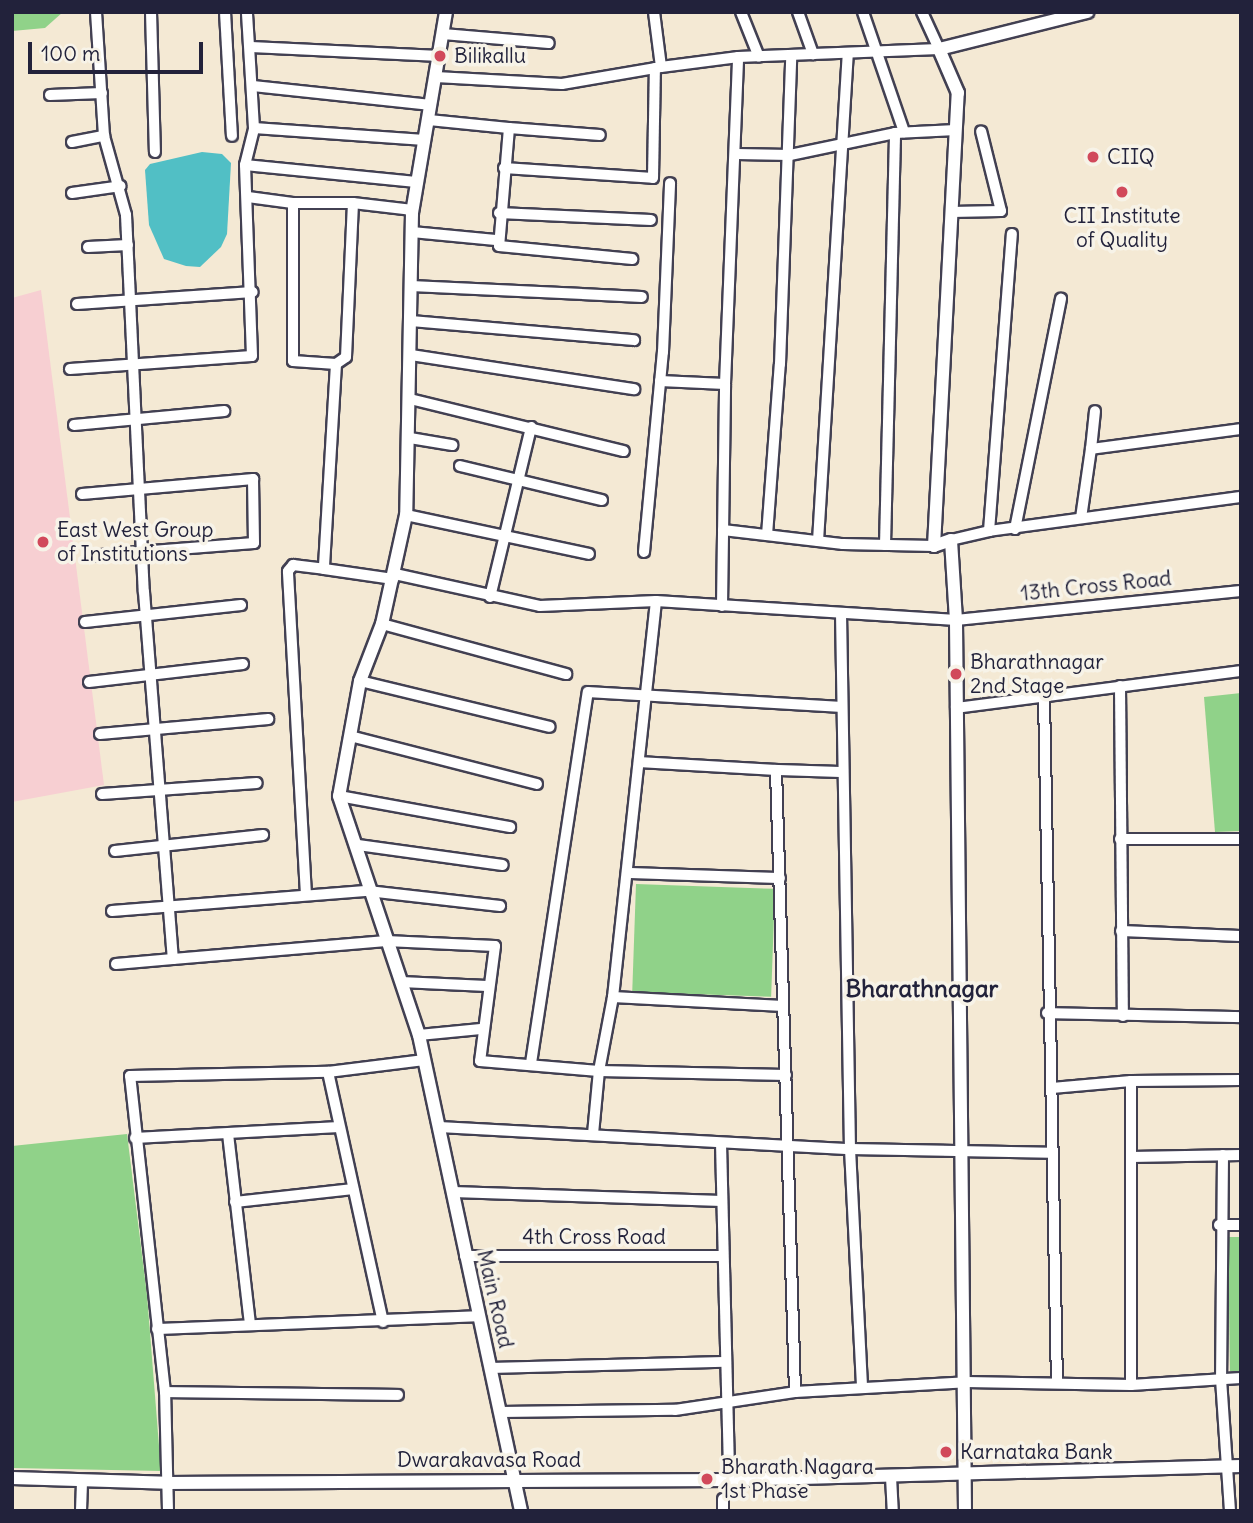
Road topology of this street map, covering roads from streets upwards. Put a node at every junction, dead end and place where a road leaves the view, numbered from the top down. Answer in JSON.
{"nodes":[{"id":1,"x":96,"y":12,"type":"edge"},
{"id":2,"x":151,"y":12,"type":"edge"},
{"id":3,"x":225,"y":12,"type":"edge"},
{"id":4,"x":247,"y":12,"type":"edge"},
{"id":5,"x":439,"y":12,"type":"edge"},
{"id":6,"x":446,"y":12,"type":"edge"},
{"id":7,"x":654,"y":12,"type":"edge"},
{"id":8,"x":741,"y":12,"type":"edge"},
{"id":9,"x":798,"y":12,"type":"edge"},
{"id":10,"x":863,"y":12,"type":"edge"},
{"id":11,"x":922,"y":12,"type":"edge"},
{"id":12,"x":1087,"y":12,"type":"edge"},
{"id":13,"x":443,"y":34,"type":"junction"},
{"id":14,"x":549,"y":43,"type":"dead end"},
{"id":15,"x":251,"y":47,"type":"junction"},
{"id":16,"x":939,"y":49,"type":"junction"},
{"id":17,"x":878,"y":53,"type":"junction"},
{"id":18,"x":813,"y":54,"type":"junction"},
{"id":19,"x":440,"y":56,"type":"junction"},
{"id":20,"x":848,"y":56,"type":"junction"},
{"id":21,"x":759,"y":57,"type":"junction"},
{"id":22,"x":738,"y":58,"type":"junction"},
{"id":23,"x":791,"y":58,"type":"junction"},
{"id":24,"x":658,"y":67,"type":"junction"},
{"id":25,"x":436,"y":76,"type":"junction"},
{"id":26,"x":253,"y":86,"type":"junction"},
{"id":27,"x":102,"y":93,"type":"junction"},
{"id":28,"x":50,"y":95,"type":"dead end"},
{"id":29,"x":431,"y":105,"type":"junction"},
{"id":30,"x":429,"y":120,"type":"junction"},
{"id":31,"x":254,"y":128,"type":"junction"},
{"id":32,"x":509,"y":128,"type":"junction"},
{"id":33,"x":956,"y":130,"type":"junction"},
{"id":34,"x":981,"y":131,"type":"dead end"},
{"id":35,"x":900,"y":133,"type":"junction"},
{"id":36,"x":600,"y":135,"type":"dead end"},
{"id":37,"x":104,"y":136,"type":"junction"},
{"id":38,"x":232,"y":136,"type":"dead end"},
{"id":39,"x":425,"y":140,"type":"junction"},
{"id":40,"x":72,"y":142,"type":"dead end"},
{"id":41,"x":840,"y":144,"type":"junction"},
{"id":42,"x":156,"y":152,"type":"dead end"},
{"id":43,"x":737,"y":154,"type":"junction"},
{"id":44,"x":790,"y":155,"type":"junction"},
{"id":45,"x":246,"y":165,"type":"junction"},
{"id":46,"x":504,"y":169,"type":"junction"},
{"id":47,"x":416,"y":182,"type":"junction"},
{"id":48,"x":670,"y":183,"type":"dead end"},
{"id":49,"x":121,"y":186,"type":"junction"},
{"id":50,"x":72,"y":193,"type":"dead end"},
{"id":51,"x":248,"y":197,"type":"junction"},
{"id":52,"x":293,"y":202,"type":"junction"},
{"id":53,"x":353,"y":204,"type":"junction"},
{"id":54,"x":413,"y":210,"type":"junction"},
{"id":55,"x":951,"y":212,"type":"junction"},
{"id":56,"x":499,"y":213,"type":"junction"},
{"id":57,"x":651,"y":220,"type":"dead end"},
{"id":58,"x":412,"y":232,"type":"junction"},
{"id":59,"x":1012,"y":233,"type":"dead end"},
{"id":60,"x":496,"y":240,"type":"junction"},
{"id":61,"x":128,"y":245,"type":"junction"},
{"id":62,"x":88,"y":247,"type":"dead end"},
{"id":63,"x":632,"y":259,"type":"dead end"},
{"id":64,"x":411,"y":286,"type":"junction"},
{"id":65,"x":253,"y":292,"type":"junction"},
{"id":66,"x":642,"y":297,"type":"dead end"},
{"id":67,"x":130,"y":299,"type":"junction"},
{"id":68,"x":1061,"y":299,"type":"dead end"},
{"id":69,"x":76,"y":303,"type":"dead end"},
{"id":70,"x":411,"y":321,"type":"junction"},
{"id":71,"x":634,"y":340,"type":"dead end"},
{"id":72,"x":411,"y":355,"type":"junction"},
{"id":73,"x":133,"y":362,"type":"junction"},
{"id":74,"x":336,"y":364,"type":"junction"},
{"id":75,"x":70,"y":369,"type":"dead end"},
{"id":76,"x":660,"y":381,"type":"junction"},
{"id":77,"x":725,"y":384,"type":"junction"},
{"id":78,"x":634,"y":389,"type":"dead end"},
{"id":79,"x":410,"y":399,"type":"junction"},
{"id":80,"x":224,"y":411,"type":"dead end"},
{"id":81,"x":1095,"y":411,"type":"dead end"},
{"id":82,"x":136,"y":420,"type":"junction"},
{"id":83,"x":74,"y":425,"type":"dead end"},
{"id":84,"x":531,"y":427,"type":"junction"},
{"id":85,"x":1241,"y":429,"type":"edge"},
{"id":86,"x":410,"y":438,"type":"junction"},
{"id":87,"x":452,"y":445,"type":"dead end"},
{"id":88,"x":1091,"y":449,"type":"junction"},
{"id":89,"x":624,"y":451,"type":"dead end"},
{"id":90,"x":460,"y":466,"type":"dead end"},
{"id":91,"x":518,"y":483,"type":"junction"},
{"id":92,"x":139,"y":488,"type":"junction"},
{"id":93,"x":82,"y":494,"type":"dead end"},
{"id":94,"x":1241,"y":497,"type":"edge"},
{"id":95,"x":602,"y":500,"type":"dead end"},
{"id":96,"x":406,"y":515,"type":"junction"},
{"id":97,"x":1081,"y":518,"type":"junction"},
{"id":98,"x":1015,"y":529,"type":"junction"},
{"id":99,"x":723,"y":530,"type":"junction"},
{"id":100,"x":989,"y":531,"type":"junction"},
{"id":101,"x":767,"y":535,"type":"junction"},
{"id":102,"x":504,"y":537,"type":"junction"},
{"id":103,"x":951,"y":540,"type":"junction"},
{"id":104,"x":818,"y":541,"type":"junction"},
{"id":105,"x":885,"y":545,"type":"junction"},
{"id":106,"x":934,"y":546,"type":"junction"},
{"id":107,"x":142,"y":552,"type":"junction"},
{"id":108,"x":644,"y":552,"type":"dead end"},
{"id":109,"x":589,"y":554,"type":"dead end"},
{"id":110,"x":89,"y":556,"type":"dead end"},
{"id":111,"x":324,"y":569,"type":"junction"},
{"id":112,"x":394,"y":577,"type":"junction"},
{"id":113,"x":1241,"y":591,"type":"edge"},
{"id":114,"x":490,"y":597,"type":"junction"},
{"id":115,"x":656,"y":601,"type":"junction"},
{"id":116,"x":241,"y":605,"type":"dead end"},
{"id":117,"x":722,"y":606,"type":"junction"},
{"id":118,"x":841,"y":613,"type":"junction"},
{"id":119,"x":146,"y":617,"type":"junction"},
{"id":120,"x":956,"y":620,"type":"junction"},
{"id":121,"x":85,"y":622,"type":"dead end"},
{"id":122,"x":382,"y":624,"type":"junction"},
{"id":123,"x":243,"y":664,"type":"dead end"},
{"id":124,"x":1241,"y":671,"type":"edge"},
{"id":125,"x":566,"y":674,"type":"dead end"},
{"id":126,"x":150,"y":675,"type":"junction"},
{"id":127,"x":360,"y":681,"type":"junction"},
{"id":128,"x":89,"y":682,"type":"dead end"},
{"id":129,"x":1120,"y":686,"type":"junction"},
{"id":130,"x":1044,"y":696,"type":"junction"},
{"id":131,"x":644,"y":697,"type":"junction"},
{"id":132,"x":842,"y":707,"type":"junction"},
{"id":133,"x":956,"y":708,"type":"junction"},
{"id":134,"x":268,"y":719,"type":"dead end"},
{"id":135,"x":551,"y":727,"type":"dead end"},
{"id":136,"x":155,"y":730,"type":"junction"},
{"id":137,"x":100,"y":734,"type":"dead end"},
{"id":138,"x":350,"y":736,"type":"junction"},
{"id":139,"x":639,"y":762,"type":"junction"},
{"id":140,"x":776,"y":770,"type":"junction"},
{"id":141,"x":843,"y":772,"type":"junction"},
{"id":142,"x":257,"y":783,"type":"dead end"},
{"id":143,"x":537,"y":784,"type":"dead end"},
{"id":144,"x":159,"y":791,"type":"junction"},
{"id":145,"x":102,"y":794,"type":"dead end"},
{"id":146,"x":339,"y":796,"type":"junction"},
{"id":147,"x":510,"y":827,"type":"dead end"},
{"id":148,"x":263,"y":835,"type":"dead end"},
{"id":149,"x":1120,"y":839,"type":"junction"},
{"id":150,"x":1241,"y":839,"type":"edge"},
{"id":151,"x":358,"y":845,"type":"junction"},
{"id":152,"x":164,"y":847,"type":"junction"},
{"id":153,"x":115,"y":851,"type":"dead end"},
{"id":154,"x":503,"y":865,"type":"dead end"},
{"id":155,"x":628,"y":873,"type":"junction"},
{"id":156,"x":780,"y":878,"type":"junction"},
{"id":157,"x":369,"y":891,"type":"junction"},
{"id":158,"x":306,"y":895,"type":"junction"},
{"id":159,"x":168,"y":905,"type":"junction"},
{"id":160,"x":500,"y":906,"type":"dead end"},
{"id":161,"x":112,"y":911,"type":"dead end"},
{"id":162,"x":1121,"y":931,"type":"junction"},
{"id":163,"x":1241,"y":936,"type":"edge"},
{"id":164,"x":386,"y":941,"type":"junction"},
{"id":165,"x":173,"y":959,"type":"junction"},
{"id":166,"x":116,"y":964,"type":"dead end"},
{"id":167,"x":401,"y":982,"type":"junction"},
{"id":168,"x":487,"y":986,"type":"junction"},
{"id":169,"x":614,"y":997,"type":"junction"},
{"id":170,"x":783,"y":1006,"type":"junction"},
{"id":171,"x":1047,"y":1013,"type":"junction"},
{"id":172,"x":1123,"y":1016,"type":"junction"},
{"id":173,"x":1241,"y":1017,"type":"edge"},
{"id":174,"x":481,"y":1029,"type":"junction"},
{"id":175,"x":419,"y":1035,"type":"junction"},
{"id":176,"x":424,"y":1060,"type":"junction"},
{"id":177,"x":531,"y":1063,"type":"junction"},
{"id":178,"x":599,"y":1071,"type":"junction"},
{"id":179,"x":328,"y":1072,"type":"junction"},
{"id":180,"x":786,"y":1075,"type":"junction"},
{"id":181,"x":1241,"y":1080,"type":"edge"},
{"id":182,"x":1131,"y":1081,"type":"junction"},
{"id":183,"x":1052,"y":1088,"type":"junction"},
{"id":184,"x":339,"y":1127,"type":"junction"},
{"id":185,"x":439,"y":1127,"type":"junction"},
{"id":186,"x":228,"y":1134,"type":"junction"},
{"id":187,"x":593,"y":1134,"type":"junction"},
{"id":188,"x":135,"y":1138,"type":"junction"},
{"id":189,"x":721,"y":1143,"type":"junction"},
{"id":190,"x":789,"y":1145,"type":"junction"},
{"id":191,"x":850,"y":1149,"type":"junction"},
{"id":192,"x":963,"y":1152,"type":"junction"},
{"id":193,"x":1050,"y":1153,"type":"junction"},
{"id":194,"x":1223,"y":1155,"type":"junction"},
{"id":195,"x":1241,"y":1155,"type":"edge"},
{"id":196,"x":1131,"y":1157,"type":"junction"},
{"id":197,"x":353,"y":1189,"type":"junction"},
{"id":198,"x":453,"y":1192,"type":"junction"},
{"id":199,"x":722,"y":1201,"type":"junction"},
{"id":200,"x":235,"y":1202,"type":"junction"},
{"id":201,"x":1219,"y":1225,"type":"junction"},
{"id":202,"x":1241,"y":1225,"type":"edge"},
{"id":203,"x":465,"y":1256,"type":"junction"},
{"id":204,"x":723,"y":1256,"type":"junction"},
{"id":205,"x":478,"y":1316,"type":"junction"},
{"id":206,"x":383,"y":1322,"type":"junction"},
{"id":207,"x":250,"y":1324,"type":"junction"},
{"id":208,"x":157,"y":1329,"type":"junction"},
{"id":209,"x":724,"y":1362,"type":"junction"},
{"id":210,"x":491,"y":1368,"type":"junction"},
{"id":211,"x":1241,"y":1378,"type":"edge"},
{"id":212,"x":1221,"y":1379,"type":"junction"},
{"id":213,"x":966,"y":1382,"type":"junction"},
{"id":214,"x":1057,"y":1383,"type":"junction"},
{"id":215,"x":1131,"y":1385,"type":"junction"},
{"id":216,"x":862,"y":1388,"type":"junction"},
{"id":217,"x":165,"y":1392,"type":"junction"},
{"id":218,"x":795,"y":1392,"type":"junction"},
{"id":219,"x":398,"y":1395,"type":"dead end"},
{"id":220,"x":725,"y":1401,"type":"junction"},
{"id":221,"x":501,"y":1412,"type":"junction"},
{"id":222,"x":1234,"y":1466,"type":"edge"},
{"id":223,"x":965,"y":1475,"type":"junction"},
{"id":224,"x":891,"y":1477,"type":"junction"},
{"id":225,"x":12,"y":1478,"type":"edge"},
{"id":226,"x":515,"y":1479,"type":"junction"},
{"id":227,"x":729,"y":1480,"type":"junction"},
{"id":228,"x":82,"y":1481,"type":"junction"},
{"id":229,"x":167,"y":1483,"type":"junction"},
{"id":230,"x":81,"y":1511,"type":"edge"},
{"id":231,"x":168,"y":1511,"type":"edge"},
{"id":232,"x":521,"y":1511,"type":"edge"},
{"id":233,"x":893,"y":1511,"type":"edge"},
{"id":234,"x":965,"y":1511,"type":"edge"},
{"id":235,"x":1230,"y":1511,"type":"edge"}],
"edges":[{"from":1,"to":27,"type":"street"},
{"from":2,"to":42,"type":"street"},
{"from":3,"to":38,"type":"street"},
{"from":4,"to":15,"type":"street"},
{"from":5,"to":6,"type":"street"},
{"from":6,"to":13,"type":"street"},
{"from":7,"to":24,"type":"street"},
{"from":8,"to":21,"type":"street"},
{"from":9,"to":18,"type":"street"},
{"from":10,"to":17,"type":"street"},
{"from":11,"to":16,"type":"street"},
{"from":12,"to":16,"type":"street"},
{"from":13,"to":14,"type":"street"},
{"from":13,"to":19,"type":"street"},
{"from":15,"to":19,"type":"street"},
{"from":15,"to":26,"type":"street"},
{"from":16,"to":17,"type":"street"},
{"from":16,"to":33,"type":"street"},
{"from":17,"to":20,"type":"street"},
{"from":17,"to":35,"type":"street"},
{"from":18,"to":20,"type":"street"},
{"from":18,"to":23,"type":"street"},
{"from":19,"to":25,"type":"street"},
{"from":20,"to":41,"type":"street"},
{"from":21,"to":22,"type":"street"},
{"from":21,"to":23,"type":"street"},
{"from":22,"to":24,"type":"street"},
{"from":22,"to":43,"type":"street"},
{"from":23,"to":44,"type":"street"},
{"from":24,"to":25,"type":"street"},
{"from":24,"to":46,"type":"street"},
{"from":25,"to":29,"type":"street"},
{"from":26,"to":29,"type":"street"},
{"from":26,"to":31,"type":"street"},
{"from":27,"to":28,"type":"street"},
{"from":27,"to":37,"type":"street"},
{"from":29,"to":30,"type":"street"},
{"from":30,"to":32,"type":"street"},
{"from":30,"to":39,"type":"street"},
{"from":31,"to":39,"type":"street"},
{"from":31,"to":45,"type":"street"},
{"from":32,"to":36,"type":"street"},
{"from":32,"to":46,"type":"street"},
{"from":33,"to":35,"type":"street"},
{"from":33,"to":55,"type":"street"},
{"from":34,"to":55,"type":"street"},
{"from":35,"to":41,"type":"street"},
{"from":35,"to":105,"type":"street"},
{"from":37,"to":40,"type":"street"},
{"from":37,"to":49,"type":"street"},
{"from":39,"to":47,"type":"street"},
{"from":41,"to":44,"type":"street"},
{"from":41,"to":104,"type":"street"},
{"from":43,"to":44,"type":"street"},
{"from":43,"to":77,"type":"street"},
{"from":44,"to":101,"type":"street"},
{"from":45,"to":47,"type":"street"},
{"from":45,"to":51,"type":"street"},
{"from":46,"to":56,"type":"street"},
{"from":47,"to":54,"type":"street"},
{"from":48,"to":76,"type":"street"},
{"from":49,"to":50,"type":"street"},
{"from":49,"to":61,"type":"street"},
{"from":51,"to":52,"type":"street"},
{"from":51,"to":65,"type":"street"},
{"from":52,"to":53,"type":"street"},
{"from":52,"to":74,"type":"street"},
{"from":53,"to":54,"type":"street"},
{"from":53,"to":74,"type":"street"},
{"from":54,"to":58,"type":"street"},
{"from":55,"to":106,"type":"street"},
{"from":56,"to":57,"type":"street"},
{"from":56,"to":60,"type":"street"},
{"from":58,"to":60,"type":"street"},
{"from":58,"to":64,"type":"street"},
{"from":59,"to":100,"type":"street"},
{"from":60,"to":63,"type":"street"},
{"from":61,"to":62,"type":"street"},
{"from":61,"to":67,"type":"street"},
{"from":64,"to":66,"type":"street"},
{"from":64,"to":70,"type":"street"},
{"from":65,"to":67,"type":"street"},
{"from":65,"to":73,"type":"street"},
{"from":67,"to":69,"type":"street"},
{"from":67,"to":73,"type":"street"},
{"from":68,"to":98,"type":"street"},
{"from":70,"to":71,"type":"street"},
{"from":70,"to":72,"type":"street"},
{"from":72,"to":78,"type":"street"},
{"from":72,"to":79,"type":"street"},
{"from":73,"to":75,"type":"street"},
{"from":73,"to":82,"type":"street"},
{"from":74,"to":111,"type":"street"},
{"from":76,"to":77,"type":"street"},
{"from":76,"to":108,"type":"street"},
{"from":77,"to":99,"type":"street"},
{"from":79,"to":84,"type":"street"},
{"from":79,"to":86,"type":"street"},
{"from":80,"to":82,"type":"street"},
{"from":81,"to":88,"type":"street"},
{"from":82,"to":83,"type":"street"},
{"from":82,"to":92,"type":"street"},
{"from":84,"to":89,"type":"street"},
{"from":84,"to":91,"type":"street"},
{"from":85,"to":88,"type":"street"},
{"from":86,"to":87,"type":"street"},
{"from":86,"to":96,"type":"street"},
{"from":88,"to":97,"type":"street"},
{"from":90,"to":91,"type":"street"},
{"from":91,"to":95,"type":"street"},
{"from":91,"to":102,"type":"street"},
{"from":92,"to":93,"type":"street"},
{"from":92,"to":107,"type":"street"},
{"from":92,"to":107,"type":"street"},
{"from":94,"to":97,"type":"street"},
{"from":96,"to":102,"type":"street"},
{"from":96,"to":112,"type":"street"},
{"from":97,"to":98,"type":"street"},
{"from":98,"to":100,"type":"street"},
{"from":99,"to":101,"type":"street"},
{"from":99,"to":117,"type":"street"},
{"from":100,"to":103,"type":"street"},
{"from":101,"to":104,"type":"street"},
{"from":102,"to":109,"type":"street"},
{"from":102,"to":114,"type":"street"},
{"from":103,"to":106,"type":"street"},
{"from":103,"to":120,"type":"street"},
{"from":104,"to":105,"type":"street"},
{"from":105,"to":106,"type":"street"},
{"from":107,"to":110,"type":"street"},
{"from":107,"to":119,"type":"street"},
{"from":111,"to":112,"type":"street","name":"13th Cross Road"},
{"from":111,"to":158,"type":"street","name":"13th Cross Road"},
{"from":112,"to":114,"type":"street","name":"13th Cross Road"},
{"from":112,"to":122,"type":"street"},
{"from":113,"to":120,"type":"street","name":"13th Cross Road"},
{"from":114,"to":115,"type":"street","name":"13th Cross Road"},
{"from":115,"to":117,"type":"street","name":"13th Cross Road"},
{"from":115,"to":131,"type":"street"},
{"from":116,"to":119,"type":"street"},
{"from":117,"to":118,"type":"street","name":"13th Cross Road"},
{"from":118,"to":120,"type":"street","name":"13th Cross Road"},
{"from":118,"to":132,"type":"street"},
{"from":119,"to":121,"type":"street"},
{"from":119,"to":126,"type":"street"},
{"from":120,"to":133,"type":"street"},
{"from":122,"to":125,"type":"street"},
{"from":122,"to":127,"type":"street"},
{"from":123,"to":126,"type":"street"},
{"from":124,"to":129,"type":"street"},
{"from":126,"to":128,"type":"street"},
{"from":126,"to":136,"type":"street"},
{"from":127,"to":135,"type":"street"},
{"from":127,"to":138,"type":"street"},
{"from":129,"to":130,"type":"street"},
{"from":129,"to":149,"type":"street"},
{"from":130,"to":133,"type":"street"},
{"from":130,"to":171,"type":"street"},
{"from":131,"to":132,"type":"street"},
{"from":131,"to":139,"type":"street"},
{"from":131,"to":177,"type":"street"},
{"from":132,"to":141,"type":"street"},
{"from":133,"to":192,"type":"street"},
{"from":134,"to":136,"type":"street"},
{"from":136,"to":137,"type":"street"},
{"from":136,"to":144,"type":"street"},
{"from":138,"to":143,"type":"street"},
{"from":138,"to":146,"type":"street"},
{"from":139,"to":140,"type":"street"},
{"from":139,"to":155,"type":"street"},
{"from":140,"to":141,"type":"street"},
{"from":140,"to":156,"type":"street"},
{"from":141,"to":191,"type":"street"},
{"from":142,"to":144,"type":"street"},
{"from":144,"to":145,"type":"street"},
{"from":144,"to":152,"type":"street"},
{"from":146,"to":147,"type":"street"},
{"from":146,"to":151,"type":"street","name":"Main Road"},
{"from":148,"to":152,"type":"street"},
{"from":149,"to":150,"type":"street"},
{"from":149,"to":162,"type":"street"},
{"from":151,"to":154,"type":"street"},
{"from":151,"to":157,"type":"street","name":"Main Road"},
{"from":152,"to":153,"type":"street"},
{"from":152,"to":159,"type":"street"},
{"from":155,"to":156,"type":"street"},
{"from":155,"to":169,"type":"street"},
{"from":156,"to":170,"type":"street"},
{"from":157,"to":158,"type":"street"},
{"from":157,"to":160,"type":"street"},
{"from":157,"to":164,"type":"street","name":"Main Road"},
{"from":158,"to":159,"type":"street"},
{"from":159,"to":161,"type":"street"},
{"from":159,"to":165,"type":"street"},
{"from":162,"to":163,"type":"street"},
{"from":162,"to":172,"type":"street"},
{"from":164,"to":165,"type":"street"},
{"from":164,"to":167,"type":"street","name":"Main Road"},
{"from":164,"to":168,"type":"street"},
{"from":165,"to":166,"type":"street"},
{"from":167,"to":168,"type":"street"},
{"from":167,"to":175,"type":"street","name":"Main Road"},
{"from":168,"to":174,"type":"street"},
{"from":169,"to":170,"type":"street"},
{"from":169,"to":178,"type":"street"},
{"from":170,"to":180,"type":"street"},
{"from":171,"to":172,"type":"street"},
{"from":171,"to":183,"type":"street"},
{"from":172,"to":173,"type":"street"},
{"from":174,"to":175,"type":"street"},
{"from":174,"to":177,"type":"street"},
{"from":175,"to":176,"type":"street","name":"Main Road"},
{"from":176,"to":179,"type":"street"},
{"from":176,"to":185,"type":"street","name":"Main Road"},
{"from":177,"to":178,"type":"street"},
{"from":178,"to":180,"type":"street"},
{"from":178,"to":187,"type":"street"},
{"from":179,"to":184,"type":"street"},
{"from":179,"to":188,"type":"street"},
{"from":180,"to":190,"type":"street"},
{"from":181,"to":182,"type":"street"},
{"from":182,"to":183,"type":"street"},
{"from":182,"to":196,"type":"street"},
{"from":183,"to":193,"type":"street"},
{"from":184,"to":186,"type":"street"},
{"from":184,"to":197,"type":"street"},
{"from":185,"to":187,"type":"street"},
{"from":185,"to":198,"type":"street","name":"Main Road"},
{"from":186,"to":188,"type":"street"},
{"from":186,"to":200,"type":"street"},
{"from":187,"to":189,"type":"street"},
{"from":188,"to":208,"type":"street"},
{"from":189,"to":190,"type":"street"},
{"from":189,"to":199,"type":"street"},
{"from":190,"to":191,"type":"street"},
{"from":190,"to":218,"type":"street"},
{"from":191,"to":192,"type":"street"},
{"from":191,"to":216,"type":"street"},
{"from":192,"to":193,"type":"street"},
{"from":192,"to":213,"type":"street"},
{"from":193,"to":214,"type":"street"},
{"from":194,"to":195,"type":"street"},
{"from":194,"to":196,"type":"street"},
{"from":194,"to":201,"type":"street"},
{"from":196,"to":215,"type":"street"},
{"from":197,"to":200,"type":"street"},
{"from":197,"to":206,"type":"street"},
{"from":198,"to":199,"type":"street"},
{"from":198,"to":203,"type":"street","name":"Main Road"},
{"from":199,"to":204,"type":"street"},
{"from":200,"to":207,"type":"street"},
{"from":201,"to":202,"type":"street"},
{"from":201,"to":212,"type":"street"},
{"from":203,"to":204,"type":"street","name":"4th Cross Road"},
{"from":203,"to":205,"type":"street","name":"Main Road"},
{"from":204,"to":209,"type":"street"},
{"from":205,"to":206,"type":"street"},
{"from":205,"to":210,"type":"street","name":"Main Road"},
{"from":206,"to":207,"type":"street"},
{"from":207,"to":208,"type":"street"},
{"from":208,"to":217,"type":"street"},
{"from":209,"to":210,"type":"street"},
{"from":209,"to":220,"type":"street"},
{"from":210,"to":221,"type":"street","name":"Main Road"},
{"from":211,"to":212,"type":"street"},
{"from":212,"to":215,"type":"street"},
{"from":212,"to":222,"type":"street"},
{"from":213,"to":214,"type":"street"},
{"from":213,"to":216,"type":"street"},
{"from":213,"to":223,"type":"street"},
{"from":214,"to":215,"type":"street"},
{"from":216,"to":218,"type":"street"},
{"from":217,"to":219,"type":"street"},
{"from":217,"to":229,"type":"street"},
{"from":218,"to":220,"type":"street"},
{"from":220,"to":221,"type":"street"},
{"from":220,"to":227,"type":"street"},
{"from":221,"to":226,"type":"street","name":"Main Road"},
{"from":222,"to":223,"type":"street","name":"Dwarakavasa Road"},
{"from":222,"to":235,"type":"street"},
{"from":223,"to":224,"type":"street","name":"Dwarakavasa Road"},
{"from":223,"to":234,"type":"street"},
{"from":224,"to":227,"type":"street","name":"Dwarakavasa Road"},
{"from":224,"to":233,"type":"street"},
{"from":225,"to":228,"type":"street","name":"Dwarakavasa Road"},
{"from":226,"to":227,"type":"street","name":"Dwarakavasa Road"},
{"from":226,"to":229,"type":"street","name":"Dwarakavasa Road"},
{"from":226,"to":232,"type":"street","name":"Main Road"},
{"from":228,"to":229,"type":"street","name":"Dwarakavasa Road"},
{"from":228,"to":230,"type":"street"},
{"from":229,"to":231,"type":"street"}]}
